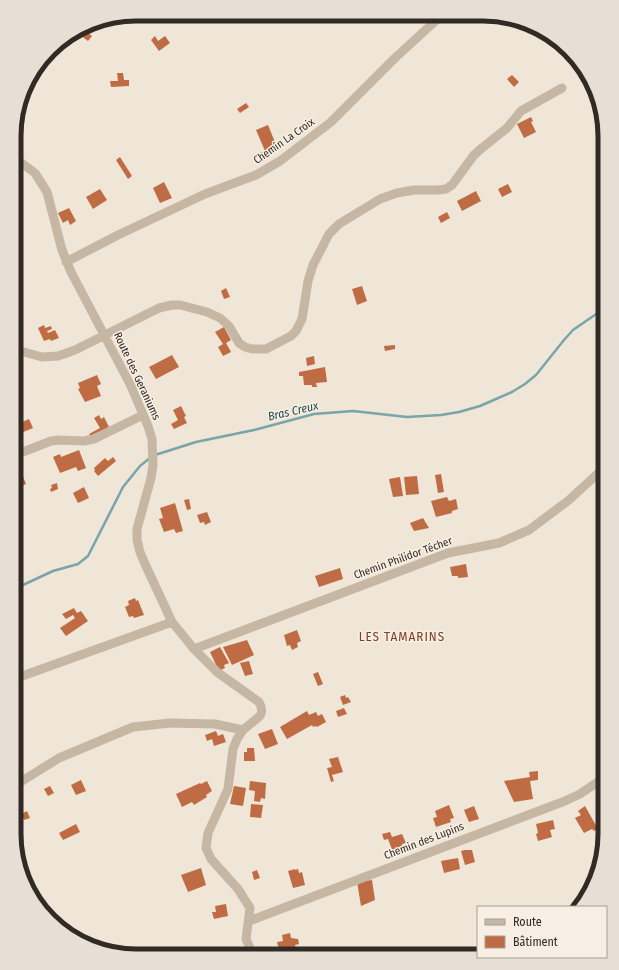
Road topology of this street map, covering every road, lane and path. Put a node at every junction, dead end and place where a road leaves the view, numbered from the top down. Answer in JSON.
{"nodes":[{"id":1,"x":435,"y":21,"type":"edge"},
{"id":2,"x":562,"y":88,"type":"dead end"},
{"id":3,"x":21,"y":162,"type":"edge"},
{"id":4,"x":66,"y":262,"type":"junction"},
{"id":5,"x":104,"y":335,"type":"junction"},
{"id":6,"x":21,"y":352,"type":"edge"},
{"id":7,"x":143,"y":415,"type":"junction"},
{"id":8,"x":21,"y":452,"type":"edge"},
{"id":9,"x":598,"y":473,"type":"edge"},
{"id":10,"x":172,"y":622,"type":"junction"},
{"id":11,"x":194,"y":650,"type":"junction"},
{"id":12,"x":21,"y":676,"type":"edge"},
{"id":13,"x":243,"y":730,"type":"junction"},
{"id":14,"x":21,"y":782,"type":"edge"},
{"id":15,"x":598,"y":782,"type":"edge"},
{"id":16,"x":249,"y":921,"type":"junction"},
{"id":17,"x":250,"y":949,"type":"edge"}],
"edges":[{"from":1,"to":4,"type":"street","name":"Chemin La Croix"},
{"from":2,"to":5,"type":"street"},
{"from":3,"to":4,"type":"street","name":"Route des Geraniums"},
{"from":4,"to":5,"type":"street","name":"Route des Geraniums"},
{"from":5,"to":6,"type":"street"},
{"from":5,"to":7,"type":"street","name":"Route des Geraniums"},
{"from":7,"to":8,"type":"street"},
{"from":7,"to":10,"type":"street","name":"Route des Geraniums"},
{"from":9,"to":11,"type":"street","name":"Chemin Philidor Técher"},
{"from":10,"to":11,"type":"street","name":"Route des Geraniums"},
{"from":10,"to":12,"type":"street"},
{"from":11,"to":13,"type":"street","name":"Route des Geraniums"},
{"from":13,"to":14,"type":"street"},
{"from":13,"to":16,"type":"street","name":"Route des Geraniums"},
{"from":15,"to":16,"type":"street","name":"Chemin des Lupins"},
{"from":16,"to":17,"type":"street","name":"Route des Geraniums"}]}
